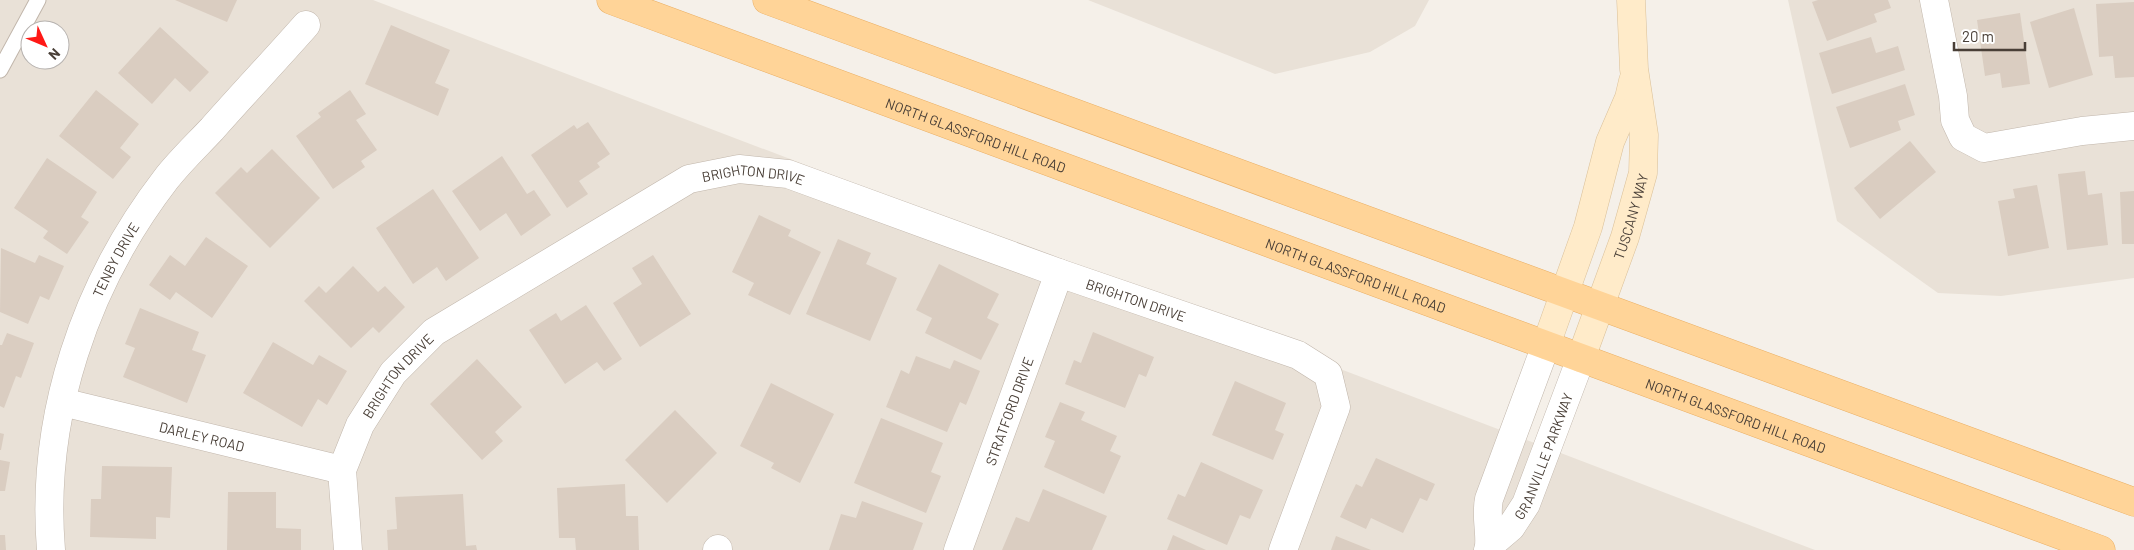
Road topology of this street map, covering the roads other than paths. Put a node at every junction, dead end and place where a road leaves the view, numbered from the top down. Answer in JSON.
{"nodes":[{"id":1,"x":38,"y":0,"type":"edge"},
{"id":2,"x":611,"y":0,"type":"edge"},
{"id":3,"x":767,"y":0,"type":"edge"},
{"id":4,"x":1632,"y":0,"type":"edge"},
{"id":5,"x":1934,"y":0,"type":"edge"},
{"id":6,"x":306,"y":25,"type":"dead end"},
{"id":7,"x":1634,"y":69,"type":"junction"},
{"id":8,"x":0,"y":70,"type":"edge"},
{"id":9,"x":2134,"y":126,"type":"edge"},
{"id":10,"x":1059,"y":273,"type":"junction"},
{"id":11,"x":1564,"y":293,"type":"junction"},
{"id":12,"x":1600,"y":307,"type":"junction"},
{"id":13,"x":1546,"y":345,"type":"junction"},
{"id":14,"x":1581,"y":358,"type":"junction"},
{"id":15,"x":62,"y":402,"type":"junction"},
{"id":16,"x":342,"y":470,"type":"junction"},
{"id":17,"x":2134,"y":502,"type":"edge"},
{"id":18,"x":1489,"y":547,"type":"edge"},
{"id":19,"x":51,"y":550,"type":"edge"},
{"id":20,"x":348,"y":550,"type":"edge"},
{"id":21,"x":958,"y":550,"type":"edge"},
{"id":22,"x":1283,"y":550,"type":"edge"},
{"id":23,"x":2101,"y":550,"type":"edge"}],
"edges":[{"from":1,"to":8,"type":"lane"},
{"from":2,"to":13,"type":"main road","name":"NORTH GLASSFORD HILL ROAD"},
{"from":3,"to":11,"type":"main road"},
{"from":4,"to":7,"type":"street","name":"TUSCANY WAY"},
{"from":5,"to":9,"type":"street"},
{"from":6,"to":15,"type":"street","name":"TENBY DRIVE"},
{"from":7,"to":11,"type":"street","name":"TUSCANY WAY"},
{"from":7,"to":12,"type":"street","name":"TUSCANY WAY"},
{"from":10,"to":16,"type":"street","name":"BRIGHTON DRIVE"},
{"from":10,"to":21,"type":"street","name":"STRATFORD DRIVE"},
{"from":10,"to":22,"type":"street","name":"BRIGHTON DRIVE"},
{"from":11,"to":12,"type":"main road"},
{"from":11,"to":13,"type":"street","name":"TUSCANY WAY"},
{"from":12,"to":14,"type":"street","name":"TUSCANY WAY"},
{"from":12,"to":17,"type":"main road"},
{"from":13,"to":14,"type":"main road","name":"NORTH GLASSFORD HILL ROAD"},
{"from":13,"to":18,"type":"street","name":"GRANVILLE PARKWAY"},
{"from":14,"to":18,"type":"street","name":"GRANVILLE PARKWAY"},
{"from":14,"to":23,"type":"main road","name":"NORTH GLASSFORD HILL ROAD"},
{"from":15,"to":16,"type":"street","name":"DARLEY ROAD"},
{"from":15,"to":19,"type":"street","name":"TENBY DRIVE"},
{"from":16,"to":20,"type":"street","name":"BRIGHTON DRIVE"}]}
